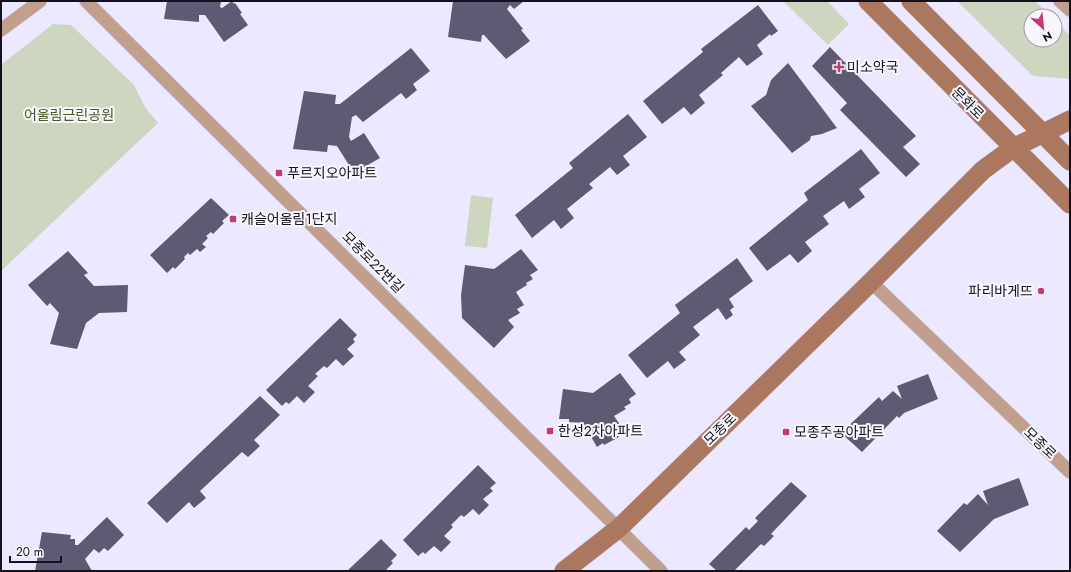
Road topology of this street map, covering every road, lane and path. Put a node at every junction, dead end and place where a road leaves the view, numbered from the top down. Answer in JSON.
{"nodes":[{"id":1,"x":40,"y":1,"type":"edge"},
{"id":2,"x":86,"y":1,"type":"edge"},
{"id":3,"x":868,"y":1,"type":"edge"},
{"id":4,"x":911,"y":1,"type":"edge"},
{"id":5,"x":1060,"y":1,"type":"edge"},
{"id":6,"x":1070,"y":10,"type":"edge"},
{"id":7,"x":1,"y":30,"type":"edge"},
{"id":8,"x":1070,"y":120,"type":"edge"},
{"id":9,"x":1070,"y":133,"type":"edge"},
{"id":10,"x":1044,"y":134,"type":"junction"},
{"id":11,"x":1013,"y":148,"type":"junction"},
{"id":12,"x":1070,"y":161,"type":"edge"},
{"id":13,"x":1070,"y":204,"type":"edge"},
{"id":14,"x":872,"y":282,"type":"junction"},
{"id":15,"x":1070,"y":472,"type":"edge"},
{"id":16,"x":619,"y":528,"type":"junction"},
{"id":17,"x":564,"y":571,"type":"edge"},
{"id":18,"x":661,"y":571,"type":"edge"}],
"edges":[{"from":1,"to":7,"type":"street"},
{"from":2,"to":16,"type":"street","name":"모종로22번길"},
{"from":3,"to":11,"type":"street","name":"문화로"},
{"from":4,"to":10,"type":"street"},
{"from":5,"to":6,"type":"street"},
{"from":8,"to":10,"type":"street","name":"모종로"},
{"from":9,"to":10,"type":"street"},
{"from":10,"to":11,"type":"street","name":"모종로"},
{"from":10,"to":12,"type":"street"},
{"from":11,"to":13,"type":"street","name":"문화로"},
{"from":11,"to":14,"type":"street","name":"모종로"},
{"from":14,"to":15,"type":"street","name":"모종로"},
{"from":14,"to":16,"type":"street","name":"모종로"},
{"from":16,"to":17,"type":"street","name":"모종로"},
{"from":16,"to":18,"type":"street","name":"모종로22번길"}]}
